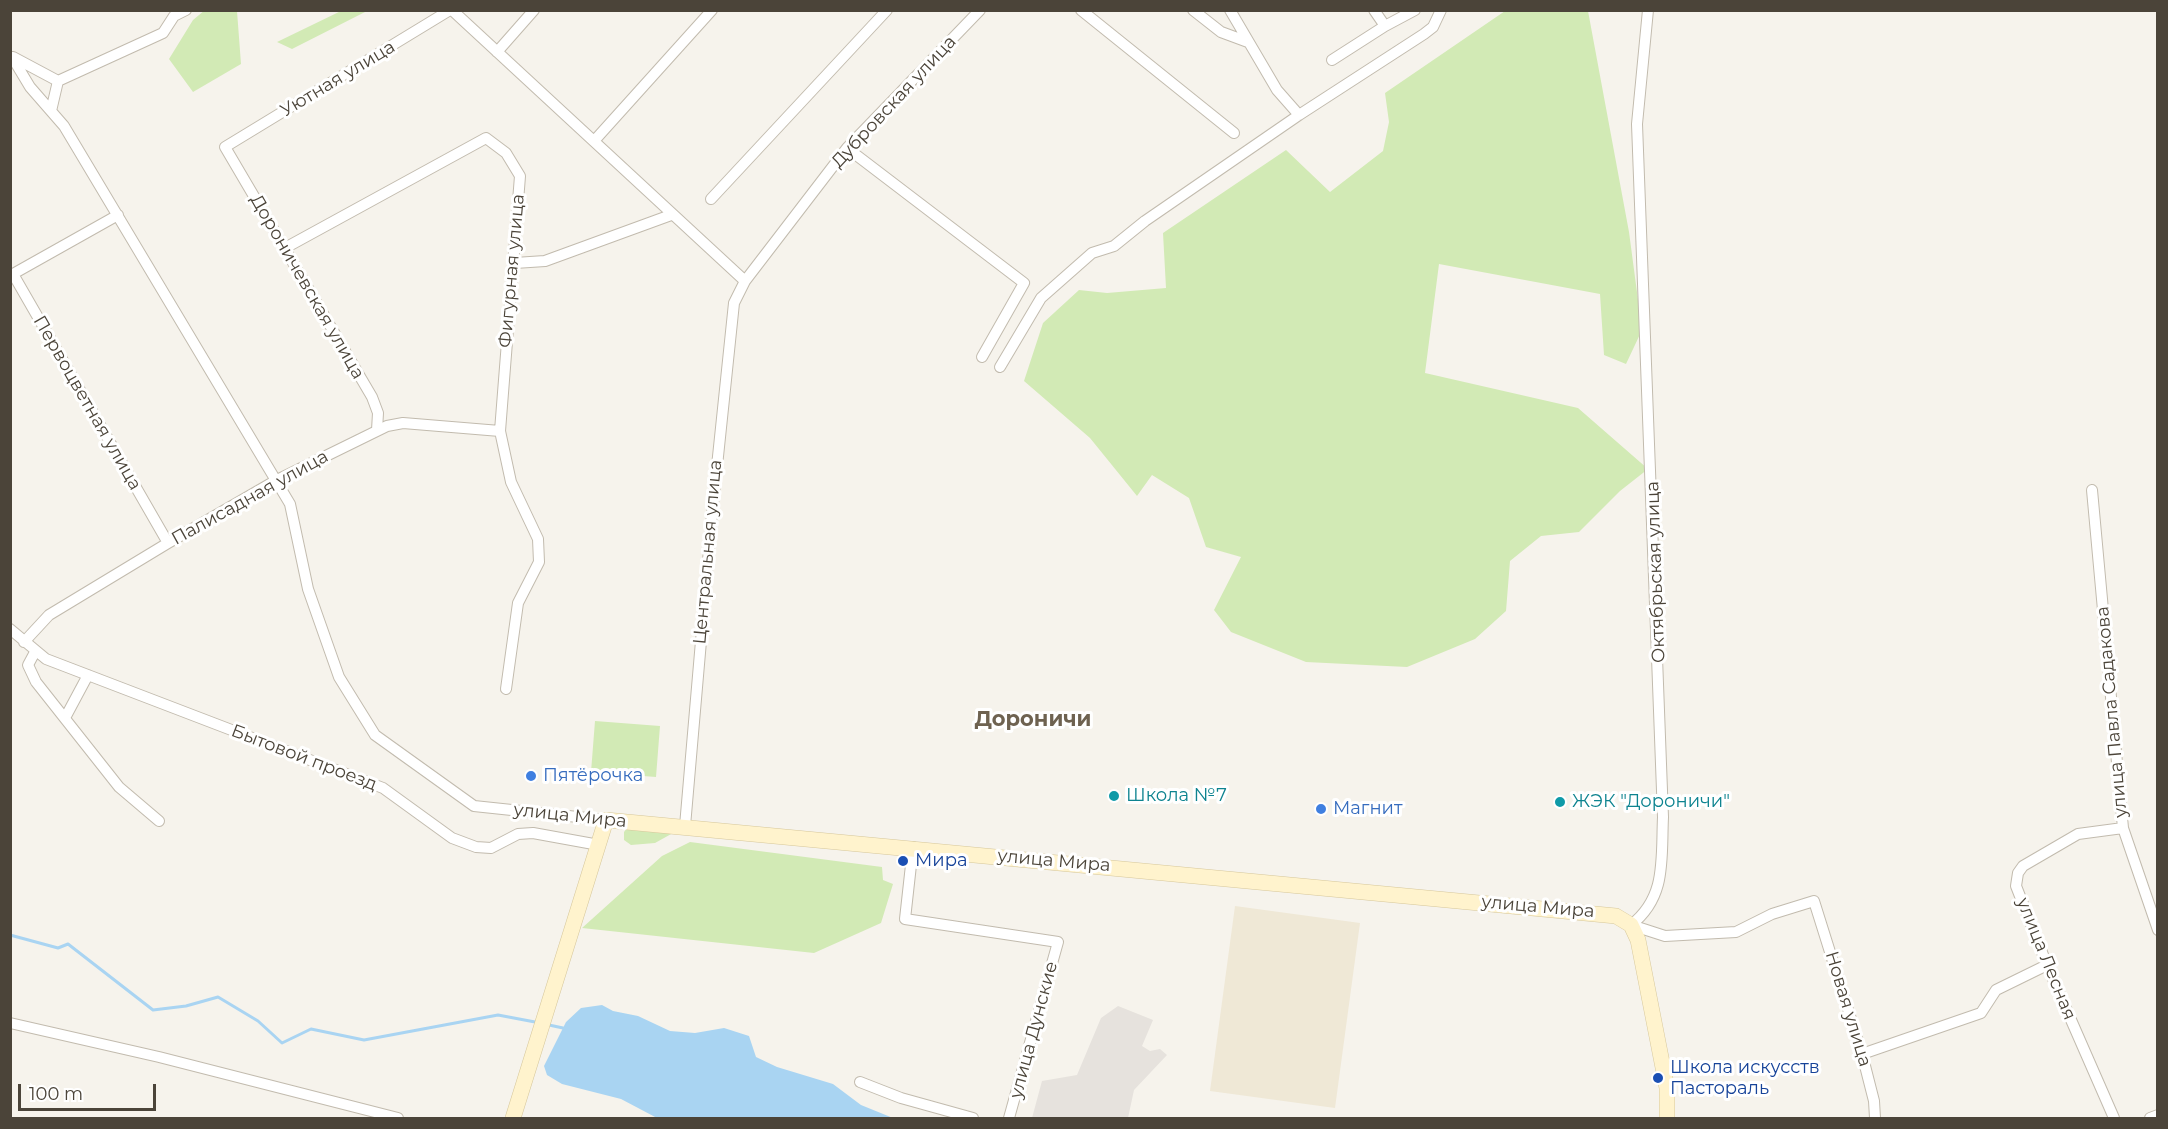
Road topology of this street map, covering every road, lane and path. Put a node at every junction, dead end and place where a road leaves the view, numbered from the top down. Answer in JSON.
{"nodes":[{"id":1,"x":186,"y":10,"type":"edge"},
{"id":2,"x":451,"y":10,"type":"edge"},
{"id":3,"x":534,"y":10,"type":"edge"},
{"id":4,"x":712,"y":10,"type":"edge"},
{"id":5,"x":887,"y":10,"type":"edge"},
{"id":6,"x":980,"y":10,"type":"edge"},
{"id":7,"x":1081,"y":10,"type":"edge"},
{"id":8,"x":1193,"y":10,"type":"edge"},
{"id":9,"x":1230,"y":10,"type":"edge"},
{"id":10,"x":1374,"y":10,"type":"edge"},
{"id":11,"x":1415,"y":10,"type":"edge"},
{"id":12,"x":1441,"y":10,"type":"edge"},
{"id":13,"x":1648,"y":10,"type":"edge"},
{"id":14,"x":1384,"y":26,"type":"junction"},
{"id":15,"x":1248,"y":42,"type":"junction"},
{"id":16,"x":497,"y":52,"type":"junction"},
{"id":17,"x":11,"y":56,"type":"edge"},
{"id":18,"x":1332,"y":60,"type":"dead end"},
{"id":19,"x":58,"y":81,"type":"junction"},
{"id":20,"x":51,"y":111,"type":"junction"},
{"id":21,"x":1299,"y":115,"type":"junction"},
{"id":22,"x":1234,"y":133,"type":"dead end"},
{"id":23,"x":594,"y":141,"type":"junction"},
{"id":24,"x":225,"y":147,"type":"joint"},
{"id":25,"x":847,"y":147,"type":"junction"},
{"id":26,"x":711,"y":199,"type":"dead end"},
{"id":27,"x":118,"y":215,"type":"junction"},
{"id":28,"x":671,"y":215,"type":"junction"},
{"id":29,"x":285,"y":248,"type":"junction"},
{"id":30,"x":515,"y":263,"type":"junction"},
{"id":31,"x":745,"y":281,"type":"junction"},
{"id":32,"x":982,"y":357,"type":"dead end"},
{"id":33,"x":1000,"y":367,"type":"dead end"},
{"id":34,"x":377,"y":430,"type":"junction"},
{"id":35,"x":500,"y":431,"type":"junction"},
{"id":36,"x":275,"y":481,"type":"junction"},
{"id":37,"x":2092,"y":490,"type":"dead end"},
{"id":38,"x":168,"y":543,"type":"junction"},
{"id":39,"x":10,"y":629,"type":"edge"},
{"id":40,"x":24,"y":642,"type":"junction"},
{"id":41,"x":35,"y":652,"type":"junction"},
{"id":42,"x":88,"y":675,"type":"junction"},
{"id":43,"x":506,"y":689,"type":"dead end"},
{"id":44,"x":65,"y":718,"type":"junction"},
{"id":45,"x":606,"y":820,"type":"junction"},
{"id":46,"x":159,"y":821,"type":"dead end"},
{"id":47,"x":685,"y":826,"type":"junction"},
{"id":48,"x":2122,"y":828,"type":"junction"},
{"id":49,"x":599,"y":844,"type":"junction"},
{"id":50,"x":913,"y":848,"type":"junction"},
{"id":51,"x":1631,"y":925,"type":"junction"},
{"id":52,"x":2157,"y":930,"type":"edge"},
{"id":53,"x":2047,"y":965,"type":"junction"},
{"id":54,"x":10,"y":1023,"type":"edge"},
{"id":55,"x":1862,"y":1054,"type":"junction"},
{"id":56,"x":860,"y":1082,"type":"dead end"},
{"id":57,"x":2157,"y":1115,"type":"edge"},
{"id":58,"x":398,"y":1119,"type":"edge"},
{"id":59,"x":513,"y":1119,"type":"edge"},
{"id":60,"x":973,"y":1119,"type":"edge"},
{"id":61,"x":1009,"y":1119,"type":"edge"},
{"id":62,"x":1667,"y":1119,"type":"edge"},
{"id":63,"x":1875,"y":1119,"type":"edge"},
{"id":64,"x":2114,"y":1119,"type":"edge"},
{"id":65,"x":2150,"y":1119,"type":"edge"}],
"edges":[{"from":1,"to":19,"type":"street"},
{"from":2,"to":16,"type":"street"},
{"from":2,"to":24,"type":"street","name":"Уютная улица"},
{"from":3,"to":16,"type":"street"},
{"from":4,"to":23,"type":"street"},
{"from":5,"to":26,"type":"street"},
{"from":6,"to":25,"type":"street","name":"Дубровская улица"},
{"from":7,"to":22,"type":"street"},
{"from":8,"to":15,"type":"street"},
{"from":9,"to":15,"type":"street"},
{"from":10,"to":14,"type":"street"},
{"from":11,"to":14,"type":"street"},
{"from":12,"to":21,"type":"street"},
{"from":13,"to":51,"type":"street","name":"Октябрьская улица"},
{"from":14,"to":18,"type":"street"},
{"from":15,"to":21,"type":"street"},
{"from":16,"to":23,"type":"street"},
{"from":17,"to":19,"type":"street"},
{"from":17,"to":20,"type":"street"},
{"from":19,"to":20,"type":"street"},
{"from":20,"to":27,"type":"street"},
{"from":21,"to":33,"type":"street"},
{"from":23,"to":28,"type":"street"},
{"from":24,"to":29,"type":"street","name":"Дороничевская улица"},
{"from":25,"to":31,"type":"street","name":"Дубровская улица"},
{"from":25,"to":32,"type":"street"},
{"from":27,"to":36,"type":"street"},
{"from":27,"to":38,"type":"street","name":"Первоцветная улица"},
{"from":28,"to":30,"type":"street"},
{"from":28,"to":31,"type":"street"},
{"from":29,"to":30,"type":"street","name":"Фигурная улица"},
{"from":29,"to":34,"type":"street","name":"Дороничевская улица"},
{"from":30,"to":35,"type":"street","name":"Фигурная улица"},
{"from":31,"to":47,"type":"street","name":"Центральная улица"},
{"from":34,"to":35,"type":"street","name":"Палисадная улица"},
{"from":34,"to":36,"type":"street","name":"Палисадная улица"},
{"from":35,"to":43,"type":"street","name":"Фигурная улица"},
{"from":36,"to":38,"type":"street","name":"Палисадная улица"},
{"from":36,"to":45,"type":"street","name":"улица Мира"},
{"from":37,"to":48,"type":"street","name":"улица Павла Садакова"},
{"from":38,"to":40,"type":"street","name":"Палисадная улица"},
{"from":39,"to":40,"type":"street","name":"Бытовой проезд"},
{"from":40,"to":41,"type":"street","name":"Бытовой проезд"},
{"from":41,"to":42,"type":"street","name":"Бытовой проезд"},
{"from":41,"to":44,"type":"street"},
{"from":42,"to":44,"type":"street"},
{"from":42,"to":49,"type":"street","name":"Бытовой проезд"},
{"from":44,"to":46,"type":"street"},
{"from":45,"to":47,"type":"street","name":"улица Мира"},
{"from":45,"to":49,"type":"street"},
{"from":47,"to":50,"type":"street","name":"улица Мира"},
{"from":48,"to":52,"type":"street","name":"улица Павла Садакова"},
{"from":48,"to":53,"type":"street","name":"улица Лесная"},
{"from":49,"to":59,"type":"street"},
{"from":50,"to":51,"type":"street","name":"улица Мира"},
{"from":50,"to":61,"type":"street","name":"улица Дунские"},
{"from":51,"to":55,"type":"street","name":"Новая улица"},
{"from":51,"to":62,"type":"street"},
{"from":53,"to":55,"type":"street"},
{"from":53,"to":64,"type":"street","name":"улица Лесная"},
{"from":54,"to":58,"type":"street"},
{"from":55,"to":63,"type":"street","name":"Новая улица"},
{"from":56,"to":60,"type":"street"},
{"from":57,"to":65,"type":"street"}]}
